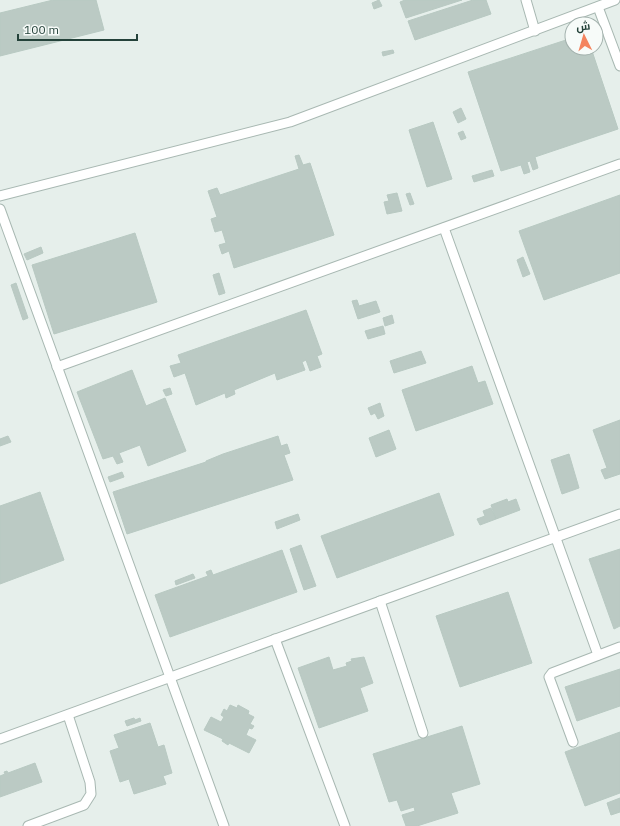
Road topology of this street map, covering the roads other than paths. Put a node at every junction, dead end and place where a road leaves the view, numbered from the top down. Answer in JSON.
{"nodes":[{"id":1,"x":526,"y":0,"type":"edge"},
{"id":2,"x":615,"y":0,"type":"edge"},
{"id":3,"x":598,"y":6,"type":"junction"},
{"id":4,"x":535,"y":30,"type":"junction"},
{"id":5,"x":620,"y":66,"type":"edge"},
{"id":6,"x":620,"y":164,"type":"edge"},
{"id":7,"x":0,"y":196,"type":"edge"},
{"id":8,"x":0,"y":209,"type":"edge"},
{"id":9,"x":444,"y":228,"type":"junction"},
{"id":10,"x":58,"y":368,"type":"junction"},
{"id":11,"x":620,"y":514,"type":"edge"},
{"id":12,"x":556,"y":537,"type":"junction"},
{"id":13,"x":380,"y":601,"type":"junction"},
{"id":14,"x":275,"y":639,"type":"junction"},
{"id":15,"x":620,"y":647,"type":"edge"},
{"id":16,"x":598,"y":654,"type":"junction"},
{"id":17,"x":170,"y":677,"type":"junction"},
{"id":18,"x":68,"y":715,"type":"junction"},
{"id":19,"x":423,"y":733,"type":"dead end"},
{"id":20,"x":0,"y":739,"type":"edge"},
{"id":21,"x":573,"y":742,"type":"dead end"},
{"id":22,"x":28,"y":826,"type":"edge"},
{"id":23,"x":224,"y":826,"type":"edge"},
{"id":24,"x":345,"y":826,"type":"edge"}],
"edges":[{"from":1,"to":4,"type":"street"},
{"from":2,"to":3,"type":"street"},
{"from":3,"to":4,"type":"street"},
{"from":3,"to":5,"type":"street"},
{"from":4,"to":7,"type":"street"},
{"from":6,"to":9,"type":"street"},
{"from":8,"to":10,"type":"street"},
{"from":9,"to":10,"type":"street"},
{"from":9,"to":12,"type":"street"},
{"from":10,"to":17,"type":"street"},
{"from":11,"to":12,"type":"street"},
{"from":12,"to":13,"type":"street"},
{"from":12,"to":16,"type":"street"},
{"from":13,"to":14,"type":"street"},
{"from":13,"to":19,"type":"street"},
{"from":14,"to":17,"type":"street"},
{"from":14,"to":24,"type":"street"},
{"from":15,"to":16,"type":"street"},
{"from":16,"to":21,"type":"street"},
{"from":17,"to":18,"type":"street"},
{"from":17,"to":23,"type":"street"},
{"from":18,"to":20,"type":"street"},
{"from":18,"to":22,"type":"street"}]}
